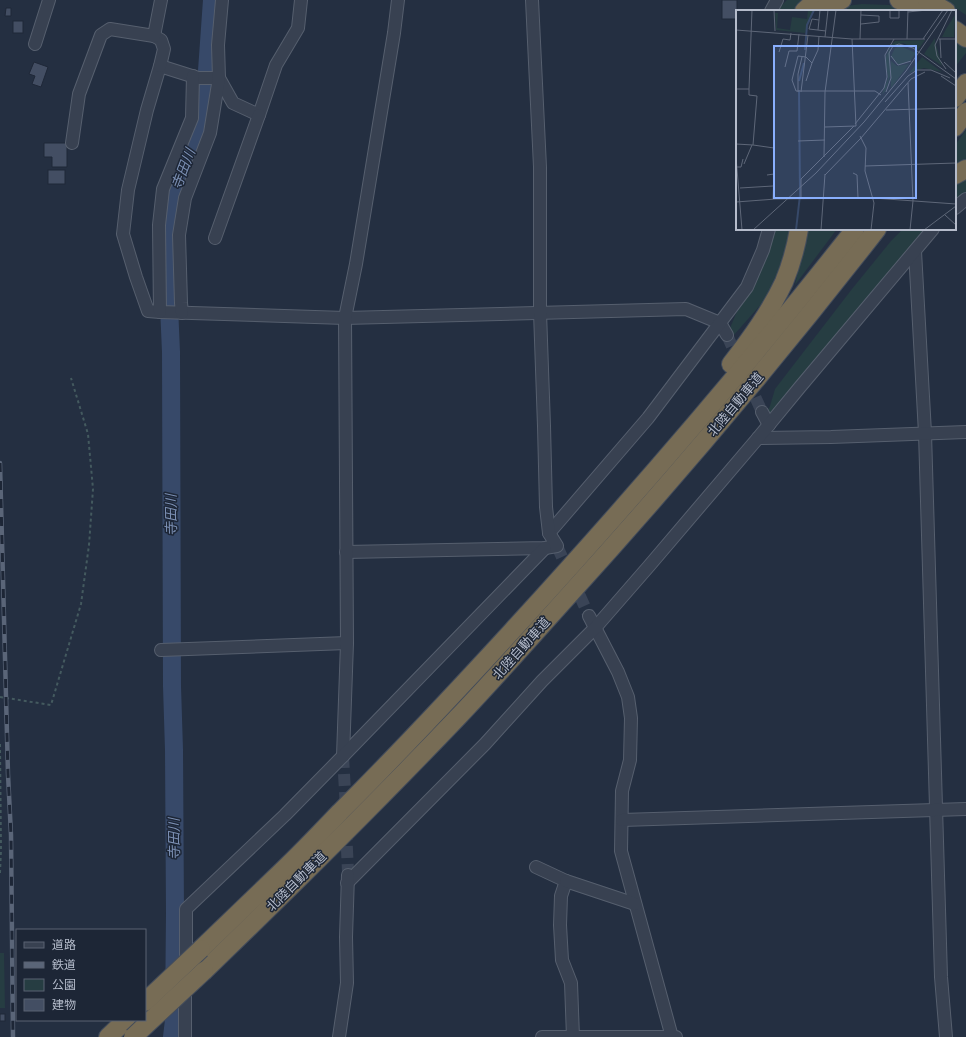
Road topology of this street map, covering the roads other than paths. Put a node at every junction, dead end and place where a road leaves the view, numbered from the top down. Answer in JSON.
{"nodes":[{"id":1,"x":50,"y":0,"type":"edge"},
{"id":2,"x":161,"y":0,"type":"edge"},
{"id":3,"x":222,"y":0,"type":"edge"},
{"id":4,"x":300,"y":0,"type":"edge"},
{"id":5,"x":398,"y":0,"type":"edge"},
{"id":6,"x":532,"y":0,"type":"edge"},
{"id":7,"x":777,"y":0,"type":"edge"},
{"id":8,"x":816,"y":0,"type":"edge"},
{"id":9,"x":842,"y":0,"type":"edge"},
{"id":10,"x":899,"y":0,"type":"edge"},
{"id":11,"x":927,"y":0,"type":"edge"},
{"id":12,"x":772,"y":10,"type":"edge"},
{"id":13,"x":805,"y":10,"type":"edge"},
{"id":14,"x":822,"y":10,"type":"edge"},
{"id":15,"x":923,"y":10,"type":"edge"},
{"id":16,"x":944,"y":10,"type":"edge"},
{"id":17,"x":956,"y":18,"type":"edge"},
{"id":18,"x":966,"y":24,"type":"edge"},
{"id":19,"x":956,"y":31,"type":"edge"},
{"id":20,"x":154,"y":36,"type":"junction"},
{"id":21,"x":966,"y":38,"type":"edge"},
{"id":22,"x":34,"y":44,"type":"dead end"},
{"id":23,"x":160,"y":66,"type":"junction"},
{"id":24,"x":966,"y":71,"type":"edge"},
{"id":25,"x":193,"y":76,"type":"junction"},
{"id":26,"x":219,"y":78,"type":"junction"},
{"id":27,"x":956,"y":83,"type":"edge"},
{"id":28,"x":966,"y":83,"type":"edge"},
{"id":29,"x":956,"y":97,"type":"edge"},
{"id":30,"x":966,"y":112,"type":"edge"},
{"id":31,"x":258,"y":115,"type":"junction"},
{"id":32,"x":956,"y":126,"type":"edge"},
{"id":33,"x":72,"y":143,"type":"dead end"},
{"id":34,"x":966,"y":169,"type":"edge"},
{"id":35,"x":956,"y":174,"type":"edge"},
{"id":36,"x":966,"y":199,"type":"edge"},
{"id":37,"x":956,"y":207,"type":"edge"},
{"id":38,"x":768,"y":230,"type":"edge"},
{"id":39,"x":799,"y":230,"type":"edge"},
{"id":40,"x":854,"y":230,"type":"edge"},
{"id":41,"x":876,"y":230,"type":"edge"},
{"id":42,"x":890,"y":230,"type":"edge"},
{"id":43,"x":932,"y":230,"type":"edge"},
{"id":44,"x":215,"y":238,"type":"dead end"},
{"id":45,"x":915,"y":251,"type":"junction"},
{"id":46,"x":160,"y":312,"type":"junction"},
{"id":47,"x":540,"y":312,"type":"junction"},
{"id":48,"x":182,"y":313,"type":"junction"},
{"id":49,"x":345,"y":318,"type":"junction"},
{"id":50,"x":720,"y":323,"type":"junction"},
{"id":51,"x":727,"y":335,"type":"tunnel mouth"},
{"id":52,"x":762,"y":412,"type":"tunnel mouth"},
{"id":53,"x":769,"y":425,"type":"junction"},
{"id":54,"x":717,"y":427,"type":"junction"},
{"id":55,"x":966,"y":432,"type":"edge"},
{"id":56,"x":925,"y":433,"type":"junction"},
{"id":57,"x":758,"y":438,"type":"junction"},
{"id":58,"x":612,"y":521,"type":"junction"},
{"id":59,"x":549,"y":533,"type":"junction"},
{"id":60,"x":545,"y":548,"type":"junction"},
{"id":61,"x":346,"y":552,"type":"junction"},
{"id":62,"x":589,"y":616,"type":"tunnel mouth"},
{"id":63,"x":595,"y":628,"type":"junction"},
{"id":64,"x":347,"y":643,"type":"junction"},
{"id":65,"x":161,"y":650,"type":"dead end"},
{"id":66,"x":344,"y":756,"type":"junction"},
{"id":67,"x":966,"y":809,"type":"edge"},
{"id":68,"x":936,"y":810,"type":"junction"},
{"id":69,"x":622,"y":820,"type":"junction"},
{"id":70,"x":536,"y":867,"type":"dead end"},
{"id":71,"x":566,"y":881,"type":"junction"},
{"id":72,"x":635,"y":904,"type":"junction"},
{"id":73,"x":146,"y":1001,"type":"edge"},
{"id":74,"x":125,"y":1021,"type":"edge"},
{"id":75,"x":108,"y":1037,"type":"edge"},
{"id":76,"x":133,"y":1037,"type":"edge"},
{"id":77,"x":185,"y":1037,"type":"edge"},
{"id":78,"x":339,"y":1037,"type":"edge"},
{"id":79,"x":542,"y":1037,"type":"edge"},
{"id":80,"x":573,"y":1037,"type":"edge"},
{"id":81,"x":672,"y":1037,"type":"edge"},
{"id":82,"x":676,"y":1037,"type":"edge"},
{"id":83,"x":946,"y":1037,"type":"edge"}],
"edges":[{"from":1,"to":22,"type":"street"},
{"from":2,"to":20,"type":"street"},
{"from":3,"to":26,"type":"street"},
{"from":4,"to":31,"type":"street"},
{"from":5,"to":49,"type":"street"},
{"from":6,"to":47,"type":"street"},
{"from":7,"to":12,"type":"street"},
{"from":8,"to":13,"type":"highway"},
{"from":9,"to":14,"type":"highway"},
{"from":10,"to":15,"type":"highway"},
{"from":11,"to":16,"type":"highway"},
{"from":17,"to":18,"type":"highway"},
{"from":19,"to":21,"type":"highway"},
{"from":20,"to":23,"type":"street"},
{"from":20,"to":33,"type":"street"},
{"from":23,"to":25,"type":"street"},
{"from":23,"to":46,"type":"street"},
{"from":24,"to":27,"type":"highway"},
{"from":25,"to":26,"type":"street"},
{"from":25,"to":46,"type":"street"},
{"from":26,"to":31,"type":"street"},
{"from":26,"to":48,"type":"street"},
{"from":28,"to":29,"type":"highway"},
{"from":30,"to":32,"type":"highway"},
{"from":31,"to":44,"type":"street"},
{"from":34,"to":35,"type":"highway"},
{"from":36,"to":37,"type":"street"},
{"from":38,"to":50,"type":"street"},
{"from":39,"to":58,"type":"highway"},
{"from":40,"to":58,"type":"highway","name":"北陸自動車道"},
{"from":41,"to":54,"type":"highway","name":"北陸自動車道"},
{"from":42,"to":54,"type":"highway"},
{"from":43,"to":45,"type":"street"},
{"from":45,"to":53,"type":"street"},
{"from":45,"to":56,"type":"street"},
{"from":46,"to":48,"type":"street"},
{"from":47,"to":49,"type":"street"},
{"from":47,"to":50,"type":"street"},
{"from":47,"to":59,"type":"street"},
{"from":48,"to":49,"type":"street"},
{"from":49,"to":61,"type":"street"},
{"from":50,"to":51,"type":"street"},
{"from":50,"to":59,"type":"street"},
{"from":52,"to":53,"type":"street"},
{"from":53,"to":57,"type":"street"},
{"from":54,"to":76,"type":"highway","name":"北陸自動車道","bridge":true},
{"from":55,"to":56,"type":"street"},
{"from":56,"to":57,"type":"street"},
{"from":56,"to":68,"type":"street"},
{"from":57,"to":63,"type":"street"},
{"from":58,"to":73,"type":"highway","name":"北陸自動車道","bridge":true},
{"from":59,"to":60,"type":"street"},
{"from":60,"to":61,"type":"street"},
{"from":60,"to":66,"type":"street"},
{"from":61,"to":64,"type":"street"},
{"from":62,"to":63,"type":"street"},
{"from":63,"to":69,"type":"street"},
{"from":63,"to":78,"type":"street"},
{"from":64,"to":65,"type":"street"},
{"from":64,"to":66,"type":"street"},
{"from":66,"to":77,"type":"street"},
{"from":67,"to":68,"type":"street"},
{"from":68,"to":69,"type":"street"},
{"from":68,"to":83,"type":"street"},
{"from":69,"to":72,"type":"street"},
{"from":70,"to":71,"type":"street"},
{"from":71,"to":72,"type":"street"},
{"from":71,"to":80,"type":"street"},
{"from":72,"to":81,"type":"street"},
{"from":74,"to":75,"type":"highway"},
{"from":79,"to":80,"type":"street"},
{"from":80,"to":81,"type":"street"},
{"from":81,"to":82,"type":"street"}]}
